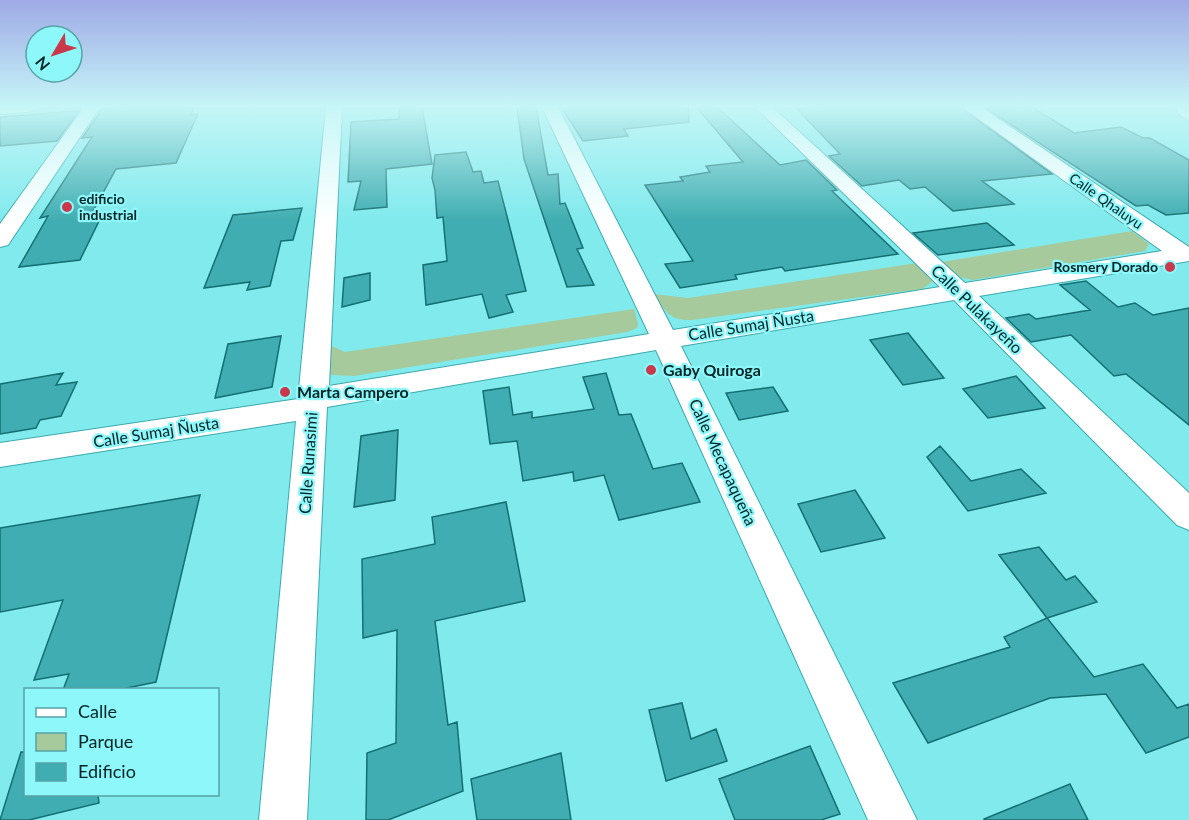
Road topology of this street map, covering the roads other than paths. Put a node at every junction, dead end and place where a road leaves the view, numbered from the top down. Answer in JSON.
{"nodes":[{"id":1,"x":66,"y":145,"type":"edge"},
{"id":2,"x":331,"y":145,"type":"edge"},
{"id":3,"x":569,"y":145,"type":"edge"},
{"id":4,"x":804,"y":145,"type":"edge"},
{"id":5,"x":1026,"y":145,"type":"edge"},
{"id":6,"x":0,"y":240,"type":"edge"},
{"id":7,"x":1186,"y":254,"type":"edge"},
{"id":8,"x":961,"y":293,"type":"junction"},
{"id":9,"x":664,"y":338,"type":"junction"},
{"id":10,"x":313,"y":403,"type":"junction"},
{"id":11,"x":0,"y":455,"type":"edge"},
{"id":12,"x":1189,"y":515,"type":"edge"},
{"id":13,"x":283,"y":820,"type":"edge"},
{"id":14,"x":893,"y":820,"type":"edge"}],
"edges":[{"from":1,"to":6,"type":"street"},
{"from":2,"to":10,"type":"street","name":"Calle Runasimi"},
{"from":3,"to":9,"type":"street","name":"Calle Mecapaqueña"},
{"from":4,"to":8,"type":"street","name":"Calle Pulakayeño"},
{"from":5,"to":7,"type":"street","name":"Calle Qhaluyu"},
{"from":7,"to":8,"type":"street","name":"Calle Sumaj Ñusta"},
{"from":8,"to":9,"type":"street","name":"Calle Sumaj Ñusta"},
{"from":8,"to":12,"type":"street","name":"Calle Pulakayeño"},
{"from":9,"to":10,"type":"street","name":"Calle Sumaj Ñusta"},
{"from":9,"to":14,"type":"street","name":"Calle Mecapaqueña"},
{"from":10,"to":11,"type":"street","name":"Calle Sumaj Ñusta"},
{"from":10,"to":13,"type":"street","name":"Calle Runasimi"}]}
